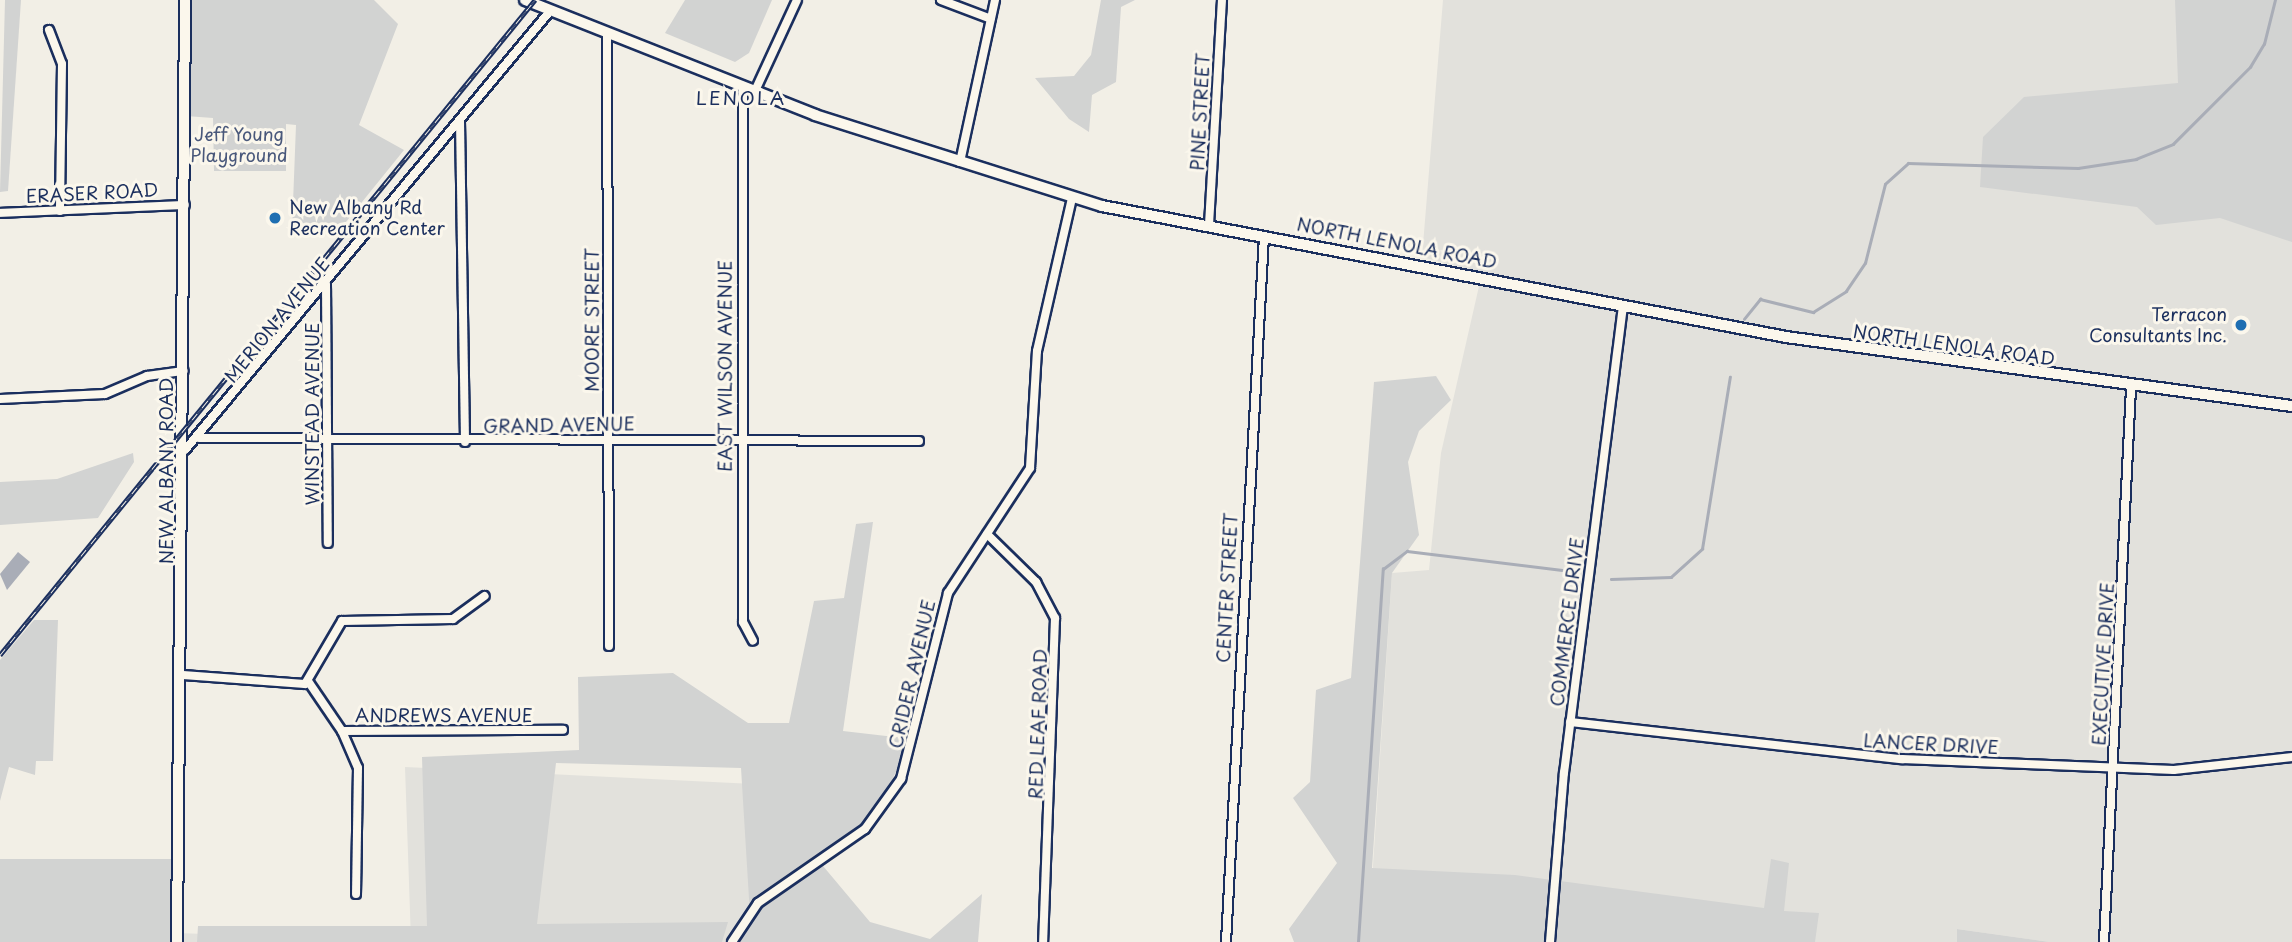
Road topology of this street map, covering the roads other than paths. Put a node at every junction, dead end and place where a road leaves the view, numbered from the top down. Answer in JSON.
{"nodes":[{"id":1,"x":185,"y":0,"type":"edge"},
{"id":2,"x":525,"y":0,"type":"edge"},
{"id":3,"x":797,"y":0,"type":"edge"},
{"id":4,"x":941,"y":0,"type":"edge"},
{"id":5,"x":995,"y":0,"type":"edge"},
{"id":6,"x":1222,"y":0,"type":"edge"},
{"id":7,"x":551,"y":11,"type":"junction"},
{"id":8,"x":991,"y":19,"type":"junction"},
{"id":9,"x":49,"y":30,"type":"dead end"},
{"id":10,"x":607,"y":35,"type":"junction"},
{"id":11,"x":743,"y":89,"type":"junction"},
{"id":12,"x":754,"y":93,"type":"junction"},
{"id":13,"x":460,"y":121,"type":"junction"},
{"id":14,"x":960,"y":162,"type":"junction"},
{"id":15,"x":1072,"y":198,"type":"junction"},
{"id":16,"x":185,"y":205,"type":"junction"},
{"id":17,"x":60,"y":211,"type":"junction"},
{"id":18,"x":0,"y":213,"type":"edge"},
{"id":19,"x":1209,"y":225,"type":"junction"},
{"id":20,"x":1264,"y":236,"type":"junction"},
{"id":21,"x":326,"y":284,"type":"junction"},
{"id":22,"x":1623,"y":307,"type":"junction"},
{"id":23,"x":184,"y":371,"type":"junction"},
{"id":24,"x":2131,"y":387,"type":"junction"},
{"id":25,"x":0,"y":400,"type":"edge"},
{"id":26,"x":2292,"y":406,"type":"edge"},
{"id":27,"x":199,"y":438,"type":"junction"},
{"id":28,"x":609,"y":440,"type":"junction"},
{"id":29,"x":742,"y":440,"type":"junction"},
{"id":30,"x":919,"y":441,"type":"dead end"},
{"id":31,"x":329,"y":442,"type":"junction"},
{"id":32,"x":465,"y":442,"type":"junction"},
{"id":33,"x":185,"y":450,"type":"junction"},
{"id":34,"x":987,"y":534,"type":"junction"},
{"id":35,"x":328,"y":543,"type":"dead end"},
{"id":36,"x":485,"y":596,"type":"dead end"},
{"id":37,"x":753,"y":641,"type":"dead end"},
{"id":38,"x":609,"y":646,"type":"dead end"},
{"id":39,"x":183,"y":675,"type":"junction"},
{"id":40,"x":308,"y":681,"type":"junction"},
{"id":41,"x":1570,"y":722,"type":"junction"},
{"id":42,"x":564,"y":730,"type":"dead end"},
{"id":43,"x":342,"y":731,"type":"junction"},
{"id":44,"x":2292,"y":757,"type":"edge"},
{"id":45,"x":2114,"y":768,"type":"junction"},
{"id":46,"x":356,"y":894,"type":"dead end"},
{"id":47,"x":177,"y":942,"type":"edge"},
{"id":48,"x":732,"y":942,"type":"edge"},
{"id":49,"x":1043,"y":942,"type":"edge"},
{"id":50,"x":1226,"y":942,"type":"edge"},
{"id":51,"x":1550,"y":942,"type":"edge"},
{"id":52,"x":2105,"y":942,"type":"edge"}],
"edges":[{"from":1,"to":16,"type":"main road","name":"NEW ALBANY ROAD"},
{"from":2,"to":7,"type":"main road","name":"NORTH LENOLA ROAD"},
{"from":3,"to":12,"type":"street"},
{"from":4,"to":8,"type":"street"},
{"from":5,"to":8,"type":"street"},
{"from":6,"to":19,"type":"street","name":"PINE STREET"},
{"from":7,"to":10,"type":"main road","name":"NORTH LENOLA ROAD"},
{"from":7,"to":13,"type":"street","name":"MERION AVENUE"},
{"from":8,"to":14,"type":"street"},
{"from":9,"to":17,"type":"street"},
{"from":10,"to":11,"type":"main road","name":"NORTH LENOLA ROAD"},
{"from":10,"to":28,"type":"street","name":"MOORE STREET"},
{"from":11,"to":12,"type":"main road","name":"NORTH LENOLA ROAD"},
{"from":11,"to":29,"type":"street","name":"EAST WILSON AVENUE"},
{"from":12,"to":14,"type":"main road","name":"NORTH LENOLA ROAD"},
{"from":13,"to":21,"type":"street","name":"MERION AVENUE"},
{"from":13,"to":32,"type":"street"},
{"from":14,"to":15,"type":"main road","name":"NORTH LENOLA ROAD"},
{"from":15,"to":19,"type":"main road","name":"NORTH LENOLA ROAD"},
{"from":15,"to":34,"type":"street","name":"CRIDER AVENUE"},
{"from":16,"to":17,"type":"street","name":"ERASER ROAD"},
{"from":16,"to":23,"type":"main road","name":"NEW ALBANY ROAD"},
{"from":17,"to":18,"type":"street","name":"ERASER ROAD"},
{"from":19,"to":20,"type":"main road","name":"NORTH LENOLA ROAD"},
{"from":20,"to":22,"type":"main road","name":"NORTH LENOLA ROAD"},
{"from":20,"to":50,"type":"street","name":"CENTER STREET"},
{"from":21,"to":27,"type":"street","name":"MERION AVENUE"},
{"from":21,"to":31,"type":"street","name":"WINSTEAD AVENUE"},
{"from":22,"to":24,"type":"main road","name":"NORTH LENOLA ROAD"},
{"from":22,"to":41,"type":"street","name":"COMMERCE DRIVE"},
{"from":23,"to":25,"type":"street"},
{"from":23,"to":33,"type":"main road","name":"NEW ALBANY ROAD"},
{"from":24,"to":26,"type":"main road","name":"NORTH LENOLA ROAD"},
{"from":24,"to":45,"type":"street","name":"EXECUTIVE DRIVE"},
{"from":27,"to":31,"type":"street","name":"GRAND AVENUE"},
{"from":27,"to":33,"type":"street","name":"MERION AVENUE"},
{"from":28,"to":29,"type":"street","name":"GRAND AVENUE"},
{"from":28,"to":32,"type":"street","name":"GRAND AVENUE"},
{"from":28,"to":38,"type":"street","name":"MOORE STREET"},
{"from":29,"to":30,"type":"street","name":"GRAND AVENUE"},
{"from":29,"to":37,"type":"street","name":"EAST WILSON AVENUE"},
{"from":31,"to":32,"type":"street","name":"GRAND AVENUE"},
{"from":31,"to":35,"type":"street","name":"WINSTEAD AVENUE"},
{"from":33,"to":39,"type":"main road","name":"NEW ALBANY ROAD"},
{"from":34,"to":48,"type":"street","name":"CRIDER AVENUE"},
{"from":34,"to":49,"type":"street","name":"RED LEAF ROAD"},
{"from":36,"to":40,"type":"street"},
{"from":39,"to":40,"type":"street"},
{"from":39,"to":47,"type":"main road","name":"NEW ALBANY ROAD"},
{"from":40,"to":43,"type":"street","name":"ANDREWS AVENUE"},
{"from":41,"to":45,"type":"street","name":"LANCER DRIVE"},
{"from":41,"to":51,"type":"street","name":"COMMERCE DRIVE"},
{"from":42,"to":43,"type":"street","name":"ANDREWS AVENUE"},
{"from":43,"to":46,"type":"street"},
{"from":44,"to":45,"type":"street","name":"LANCER DRIVE"},
{"from":45,"to":52,"type":"street","name":"EXECUTIVE DRIVE"}]}
